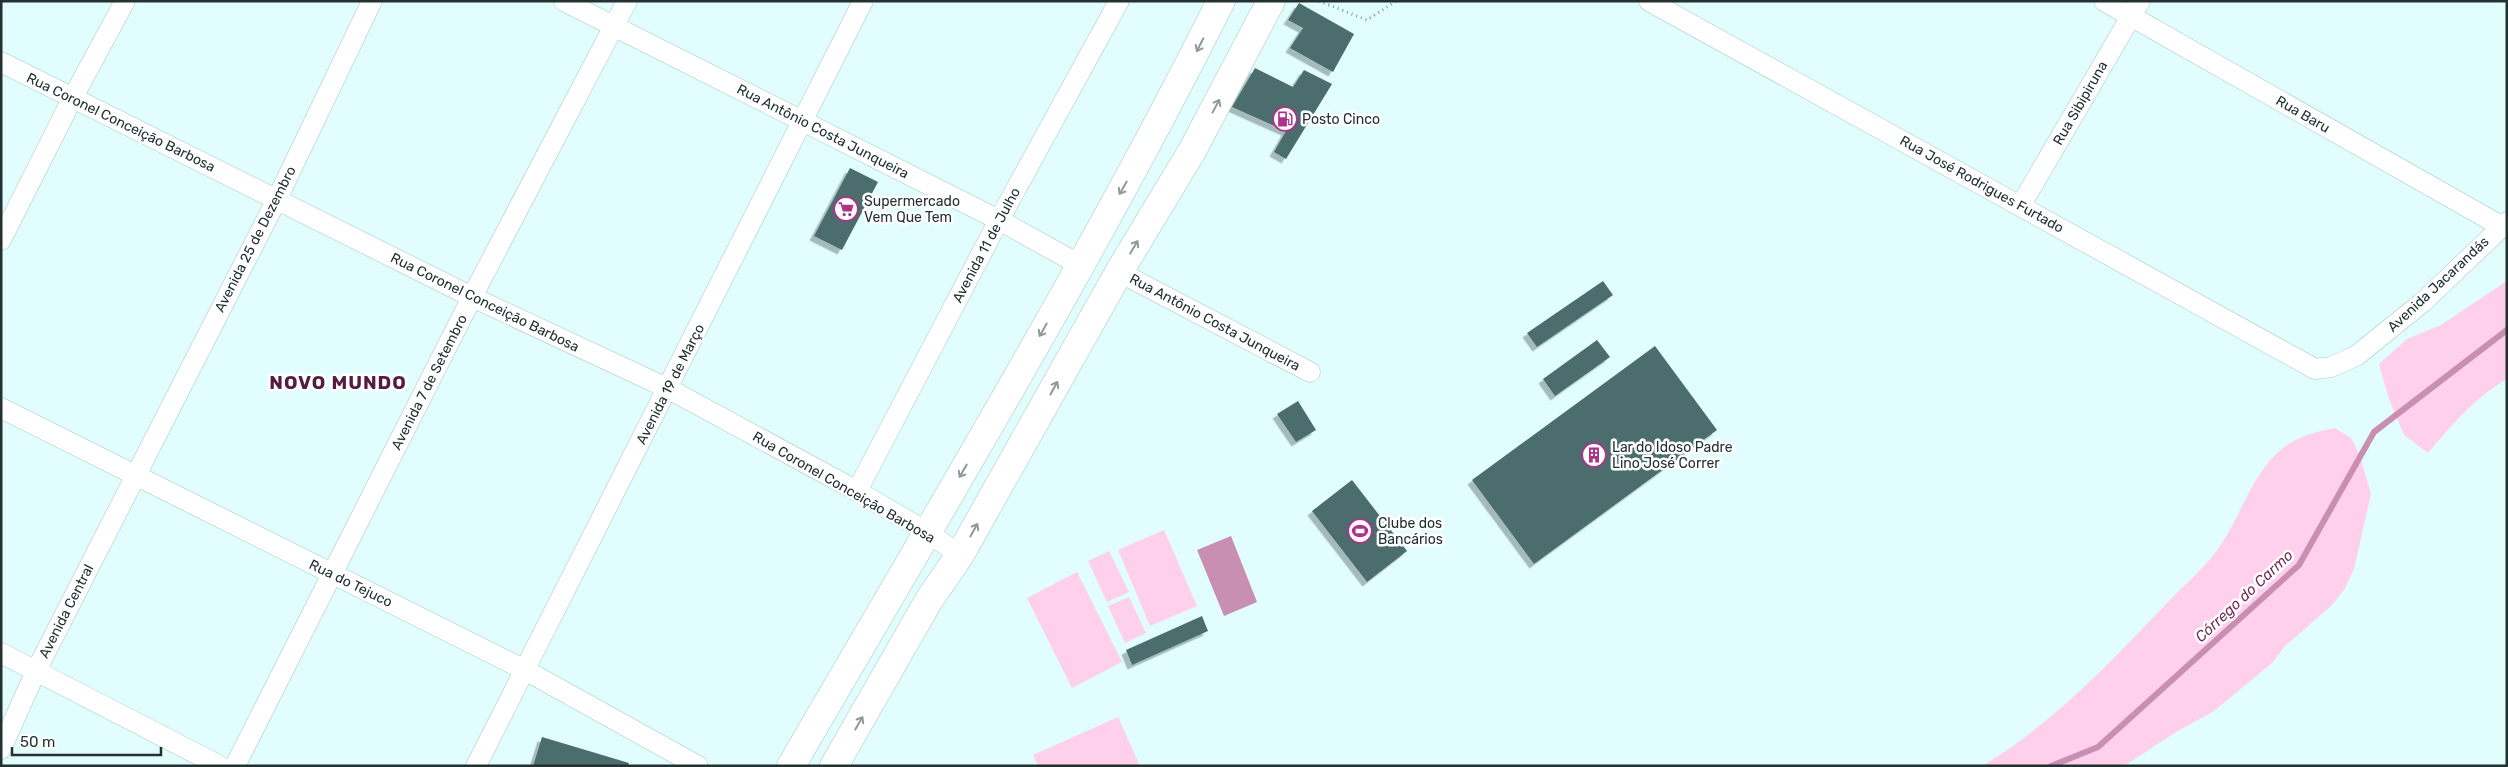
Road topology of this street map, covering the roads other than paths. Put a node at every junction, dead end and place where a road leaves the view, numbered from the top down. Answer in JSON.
{"nodes":[{"id":1,"x":125,"y":1,"type":"edge"},
{"id":2,"x":372,"y":1,"type":"edge"},
{"id":3,"x":564,"y":1,"type":"edge"},
{"id":4,"x":628,"y":1,"type":"edge"},
{"id":5,"x":863,"y":1,"type":"edge"},
{"id":6,"x":1119,"y":1,"type":"edge"},
{"id":7,"x":1222,"y":1,"type":"edge"},
{"id":8,"x":1271,"y":1,"type":"edge"},
{"id":9,"x":1649,"y":1,"type":"edge"},
{"id":10,"x":2104,"y":1,"type":"edge"},
{"id":11,"x":2135,"y":9,"type":"edge"},
{"id":12,"x":615,"y":26,"type":"junction"},
{"id":13,"x":1,"y":62,"type":"edge"},
{"id":14,"x":72,"y":99,"type":"junction"},
{"id":15,"x":802,"y":121,"type":"junction"},
{"id":16,"x":1156,"y":130,"type":"junction"},
{"id":17,"x":1192,"y":151,"type":"junction"},
{"id":18,"x":277,"y":198,"type":"junction"},
{"id":19,"x":2020,"y":205,"type":"junction"},
{"id":20,"x":999,"y":220,"type":"junction"},
{"id":21,"x":2504,"y":224,"type":"edge"},
{"id":22,"x":1,"y":240,"type":"edge"},
{"id":23,"x":1080,"y":265,"type":"junction"},
{"id":24,"x":1119,"y":272,"type":"junction"},
{"id":25,"x":472,"y":298,"type":"junction"},
{"id":26,"x":2315,"y":369,"type":"joint"},
{"id":27,"x":1310,"y":372,"type":"dead end"},
{"id":28,"x":668,"y":388,"type":"junction"},
{"id":29,"x":1,"y":408,"type":"edge"},
{"id":30,"x":134,"y":476,"type":"junction"},
{"id":31,"x":857,"y":491,"type":"junction"},
{"id":32,"x":927,"y":532,"type":"junction"},
{"id":33,"x":960,"y":555,"type":"junction"},
{"id":34,"x":331,"y":573,"type":"junction"},
{"id":35,"x":1,"y":653,"type":"edge"},
{"id":36,"x":525,"y":670,"type":"junction"},
{"id":37,"x":36,"y":671,"type":"junction"},
{"id":38,"x":1,"y":749,"type":"edge"},
{"id":39,"x":220,"y":766,"type":"edge"},
{"id":40,"x":235,"y":766,"type":"edge"},
{"id":41,"x":476,"y":766,"type":"edge"},
{"id":42,"x":698,"y":766,"type":"edge"},
{"id":43,"x":791,"y":766,"type":"edge"},
{"id":44,"x":834,"y":766,"type":"edge"}],
"edges":[{"from":1,"to":14,"type":"street"},
{"from":2,"to":18,"type":"street","name":"Avenida 25 de Dezembro"},
{"from":3,"to":12,"type":"street","name":"Rua Antônio Costa Junqueira"},
{"from":4,"to":12,"type":"street","name":"Avenida 7 de Setembro"},
{"from":5,"to":15,"type":"street","name":"Avenida 19 de Março"},
{"from":6,"to":20,"type":"street","name":"Avenida 11 de Julho"},
{"from":7,"to":16,"type":"main road","one_way":true},
{"from":17,"to":8,"type":"main road","one_way":true},
{"from":9,"to":19,"type":"street","name":"Rua José Rodrigues Furtado"},
{"from":10,"to":11,"type":"street","name":"Rua Baru"},
{"from":11,"to":19,"type":"street","name":"Rua Sibipiruna"},
{"from":11,"to":21,"type":"street","name":"Rua Baru"},
{"from":12,"to":15,"type":"street","name":"Rua Antônio Costa Junqueira"},
{"from":12,"to":25,"type":"street","name":"Avenida 7 de Setembro"},
{"from":13,"to":14,"type":"street","name":"Rua Coronel Conceição Barbosa"},
{"from":14,"to":18,"type":"street","name":"Rua Coronel Conceição Barbosa"},
{"from":14,"to":22,"type":"street"},
{"from":15,"to":20,"type":"street","name":"Rua Antônio Costa Junqueira"},
{"from":15,"to":28,"type":"street","name":"Avenida 19 de Março"},
{"from":16,"to":17,"type":"main road"},
{"from":16,"to":23,"type":"main road","one_way":true},
{"from":24,"to":17,"type":"main road","one_way":true},
{"from":18,"to":25,"type":"street","name":"Rua Coronel Conceição Barbosa"},
{"from":18,"to":30,"type":"street","name":"Avenida 25 de Dezembro"},
{"from":19,"to":26,"type":"street","name":"Rua José Rodrigues Furtado"},
{"from":20,"to":23,"type":"street","name":"Rua Antônio Costa Junqueira"},
{"from":20,"to":31,"type":"street","name":"Avenida 11 de Julho"},
{"from":21,"to":26,"type":"street","name":"Avenida Jacarandás"},
{"from":23,"to":32,"type":"main road","one_way":true},
{"from":24,"to":27,"type":"street","name":"Rua Antônio Costa Junqueira"},
{"from":33,"to":24,"type":"main road","one_way":true},
{"from":25,"to":28,"type":"street","name":"Rua Coronel Conceição Barbosa"},
{"from":25,"to":34,"type":"street","name":"Avenida 7 de Setembro"},
{"from":28,"to":31,"type":"street","name":"Rua Coronel Conceição Barbosa"},
{"from":28,"to":36,"type":"street","name":"Avenida 19 de Março"},
{"from":29,"to":30,"type":"street","name":"Rua do Tejuco"},
{"from":30,"to":34,"type":"street","name":"Rua do Tejuco"},
{"from":30,"to":37,"type":"street","name":"Avenida Central"},
{"from":31,"to":32,"type":"street","name":"Rua Coronel Conceição Barbosa"},
{"from":32,"to":33,"type":"street","name":"Rua Coronel Conceição Barbosa"},
{"from":32,"to":43,"type":"main road"},
{"from":44,"to":33,"type":"main road","one_way":true},
{"from":34,"to":36,"type":"street","name":"Rua do Tejuco"},
{"from":34,"to":40,"type":"street","name":"Avenida 7 de Setembro"},
{"from":35,"to":37,"type":"street"},
{"from":36,"to":41,"type":"street","name":"Avenida 19 de Março"},
{"from":36,"to":42,"type":"street","name":"Rua do Tejuco"},
{"from":37,"to":38,"type":"street","name":"Avenida Central"},
{"from":37,"to":39,"type":"street"}]}
